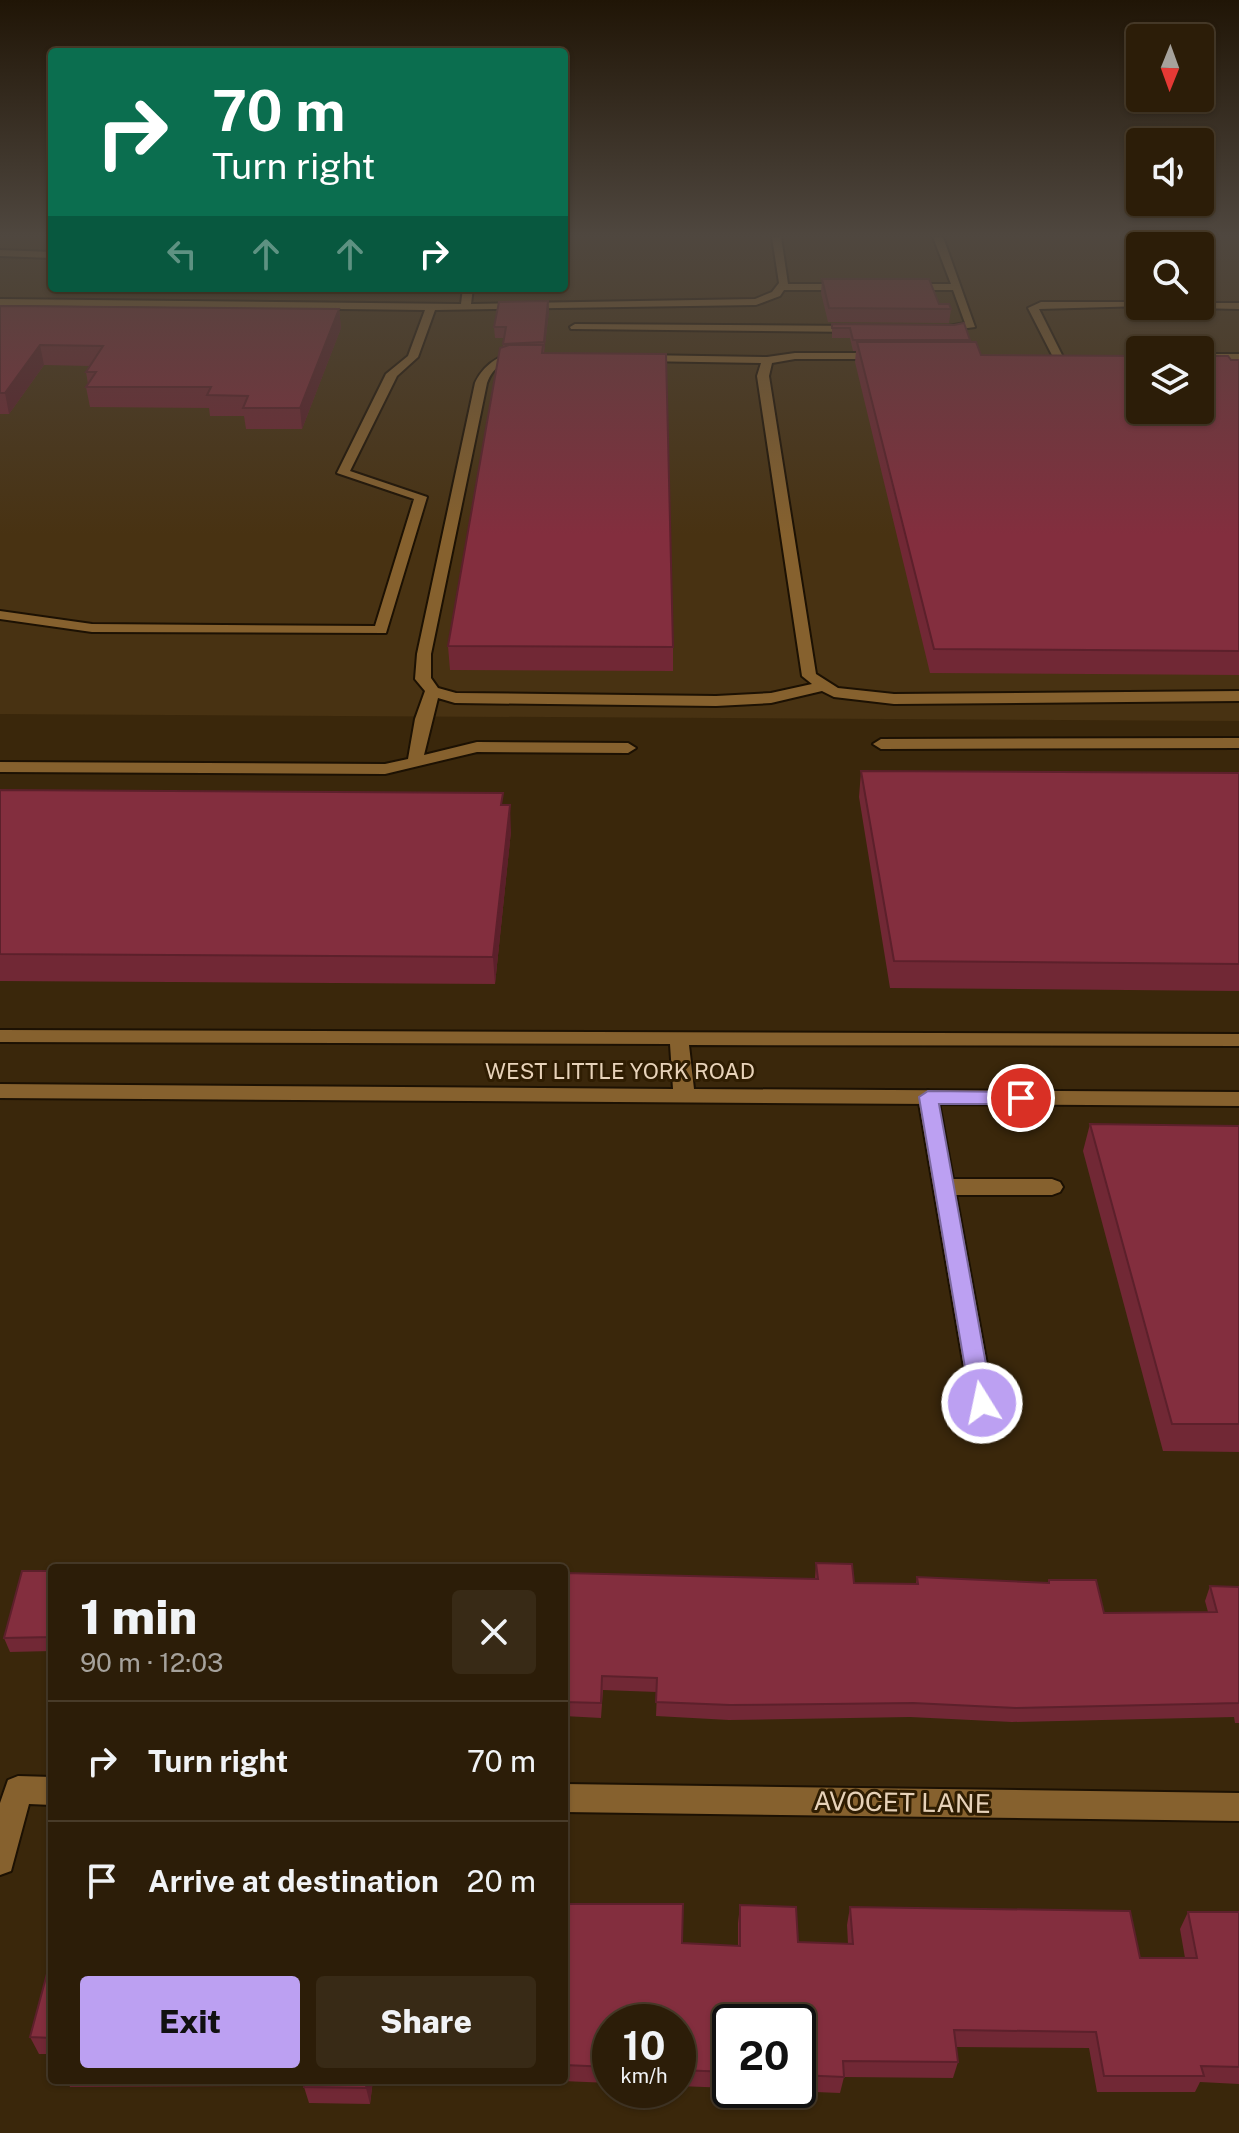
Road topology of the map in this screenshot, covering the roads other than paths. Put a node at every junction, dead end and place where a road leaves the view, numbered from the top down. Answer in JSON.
{"nodes":[{"id":1,"x":420,"y":337,"type":"edge"},
{"id":2,"x":1052,"y":337,"type":"edge"},
{"id":3,"x":888,"y":356,"type":"edge"},
{"id":4,"x":1042,"y":357,"type":"edge"},
{"id":5,"x":1214,"y":357,"type":"edge"},
{"id":6,"x":1239,"y":357,"type":"edge"},
{"id":7,"x":536,"y":358,"type":"edge"},
{"id":8,"x":630,"y":358,"type":"edge"},
{"id":9,"x":767,"y":360,"type":"junction"},
{"id":10,"x":0,"y":615,"type":"edge"},
{"id":11,"x":824,"y":686,"type":"junction"},
{"id":12,"x":433,"y":691,"type":"junction"},
{"id":13,"x":1239,"y":696,"type":"edge"},
{"id":14,"x":1239,"y":743,"type":"edge"},
{"id":15,"x":881,"y":744,"type":"dead end"},
{"id":16,"x":628,"y":748,"type":"dead end"},
{"id":17,"x":415,"y":762,"type":"junction"},
{"id":18,"x":0,"y":767,"type":"edge"},
{"id":19,"x":0,"y":1036,"type":"edge"},
{"id":20,"x":679,"y":1038,"type":"junction"},
{"id":21,"x":1239,"y":1040,"type":"edge"},
{"id":22,"x":0,"y":1091,"type":"edge"},
{"id":23,"x":684,"y":1096,"type":"junction"},
{"id":24,"x":928,"y":1097,"type":"junction"},
{"id":25,"x":1239,"y":1099,"type":"edge"},
{"id":26,"x":944,"y":1187,"type":"junction"},
{"id":27,"x":1052,"y":1187,"type":"dead end"},
{"id":28,"x":982,"y":1403,"type":"dead end"},
{"id":29,"x":48,"y":1791,"type":"edge"},
{"id":30,"x":568,"y":1798,"type":"edge"},
{"id":31,"x":1239,"y":1807,"type":"edge"},
{"id":32,"x":0,"y":1860,"type":"edge"}],
"edges":[{"from":1,"to":10,"type":"main road"},
{"from":2,"to":4,"type":"main road"},
{"from":3,"to":9,"type":"main road"},
{"from":5,"to":6,"type":"main road"},
{"from":7,"to":12,"type":"main road"},
{"from":8,"to":9,"type":"main road"},
{"from":9,"to":11,"type":"main road"},
{"from":11,"to":12,"type":"main road"},
{"from":11,"to":13,"type":"main road"},
{"from":12,"to":17,"type":"main road"},
{"from":14,"to":15,"type":"main road"},
{"from":16,"to":17,"type":"main road"},
{"from":17,"to":18,"type":"main road"},
{"from":19,"to":20,"type":"main road","name":"WEST LITTLE YORK ROAD"},
{"from":20,"to":21,"type":"main road","name":"WEST LITTLE YORK ROAD"},
{"from":20,"to":23,"type":"main road"},
{"from":22,"to":23,"type":"main road","name":"WEST LITTLE YORK ROAD"},
{"from":23,"to":24,"type":"main road","name":"WEST LITTLE YORK ROAD"},
{"from":24,"to":25,"type":"main road","name":"WEST LITTLE YORK ROAD"},
{"from":24,"to":26,"type":"main road"},
{"from":26,"to":27,"type":"main road"},
{"from":26,"to":28,"type":"main road"},
{"from":29,"to":32,"type":"main road"},
{"from":30,"to":31,"type":"main road","name":"AVOCET LANE"}]}
